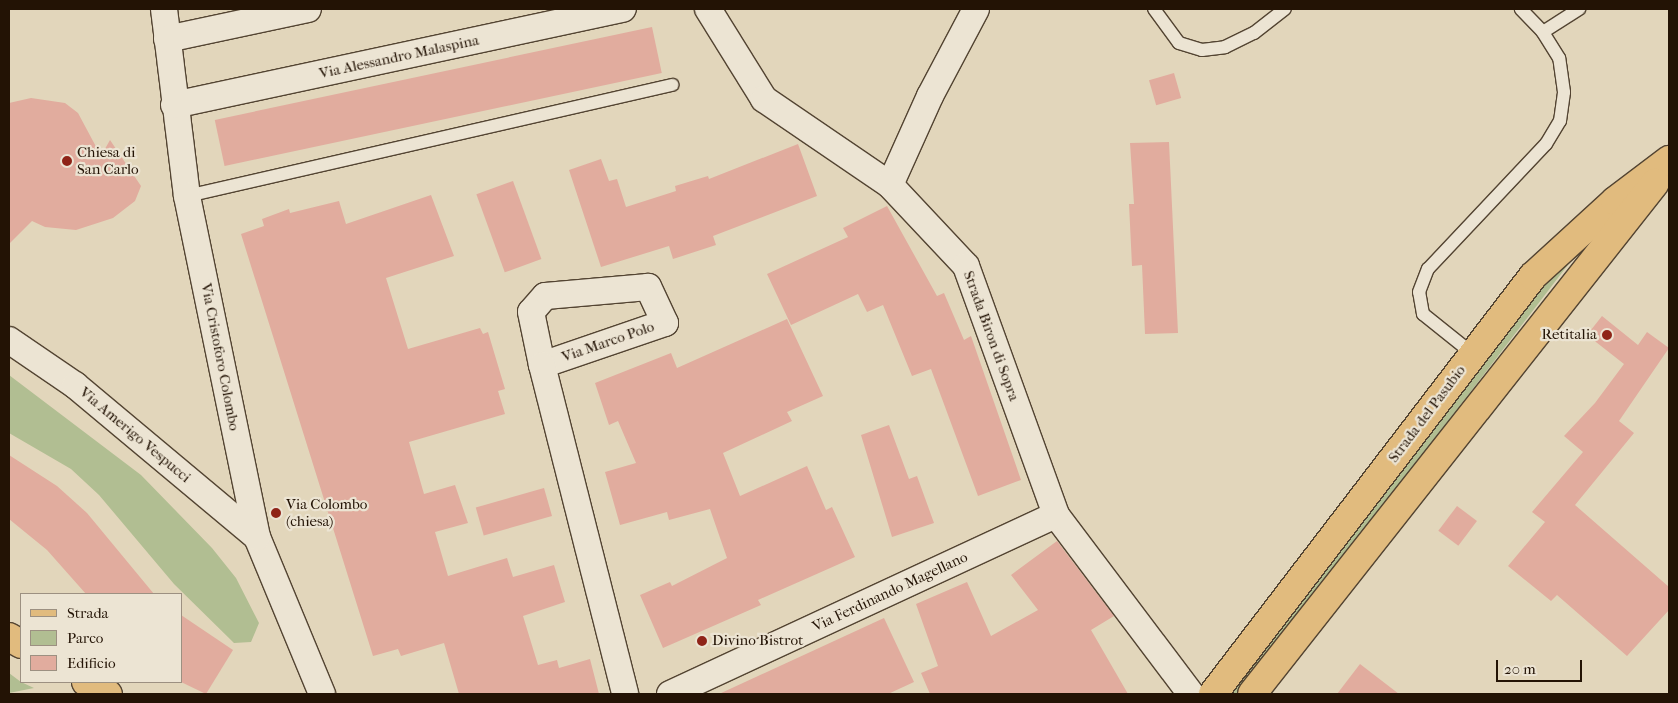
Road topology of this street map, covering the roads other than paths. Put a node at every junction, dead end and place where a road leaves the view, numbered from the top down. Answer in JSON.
{"nodes":[{"id":1,"x":164,"y":9,"type":"edge"},
{"id":2,"x":308,"y":9,"type":"edge"},
{"id":3,"x":622,"y":9,"type":"edge"},
{"id":4,"x":708,"y":9,"type":"edge"},
{"id":5,"x":976,"y":9,"type":"edge"},
{"id":6,"x":1154,"y":9,"type":"edge"},
{"id":7,"x":1286,"y":9,"type":"edge"},
{"id":8,"x":1521,"y":9,"type":"edge"},
{"id":9,"x":1578,"y":9,"type":"edge"},
{"id":10,"x":1543,"y":32,"type":"junction"},
{"id":11,"x":167,"y":39,"type":"junction"},
{"id":12,"x":672,"y":86,"type":"dead end"},
{"id":13,"x":174,"y":105,"type":"junction"},
{"id":14,"x":1669,"y":160,"type":"edge"},
{"id":15,"x":1669,"y":166,"type":"edge"},
{"id":16,"x":890,"y":185,"type":"junction"},
{"id":17,"x":187,"y":196,"type":"junction"},
{"id":18,"x":9,"y":340,"type":"edge"},
{"id":19,"x":1472,"y":354,"type":"junction"},
{"id":20,"x":542,"y":365,"type":"junction"},
{"id":21,"x":1056,"y":515,"type":"junction"},
{"id":22,"x":256,"y":537,"type":"junction"},
{"id":23,"x":9,"y":637,"type":"edge"},
{"id":24,"x":20,"y":643,"type":"edge"},
{"id":25,"x":88,"y":683,"type":"edge"},
{"id":26,"x":108,"y":694,"type":"edge"},
{"id":27,"x":322,"y":694,"type":"edge"},
{"id":28,"x":625,"y":694,"type":"edge"},
{"id":29,"x":670,"y":694,"type":"edge"},
{"id":30,"x":1190,"y":694,"type":"edge"},
{"id":31,"x":1214,"y":694,"type":"edge"},
{"id":32,"x":1252,"y":694,"type":"edge"}],
"edges":[{"from":1,"to":11,"type":"street","name":"Via Cristoforo Colombo"},
{"from":2,"to":11,"type":"street"},
{"from":3,"to":13,"type":"street","name":"Via Alessandro Malaspina"},
{"from":4,"to":16,"type":"street","name":"Strada Biron di Sopra"},
{"from":5,"to":16,"type":"street"},
{"from":6,"to":7,"type":"lane"},
{"from":8,"to":10,"type":"lane"},
{"from":9,"to":10,"type":"lane"},
{"from":10,"to":19,"type":"lane"},
{"from":11,"to":13,"type":"street","name":"Via Cristoforo Colombo"},
{"from":12,"to":17,"type":"lane"},
{"from":13,"to":17,"type":"street","name":"Via Cristoforo Colombo"},
{"from":14,"to":19,"type":"main road","name":"Strada del Pasubio"},
{"from":15,"to":32,"type":"main road"},
{"from":16,"to":21,"type":"street","name":"Strada Biron di Sopra"},
{"from":17,"to":22,"type":"street","name":"Via Cristoforo Colombo"},
{"from":18,"to":22,"type":"street","name":"Via Amerigo Vespucci"},
{"from":19,"to":31,"type":"main road","name":"Strada del Pasubio"},
{"from":20,"to":20,"type":"street","name":"Via Marco Polo"},
{"from":20,"to":28,"type":"street","name":"Via Marco Polo"},
{"from":21,"to":29,"type":"street","name":"Via Ferdinando Magellano"},
{"from":21,"to":30,"type":"street","name":"Strada Biron di Sopra"},
{"from":22,"to":27,"type":"street","name":"Via Cristoforo Colombo"},
{"from":23,"to":24,"type":"main road"},
{"from":25,"to":26,"type":"main road"}]}
